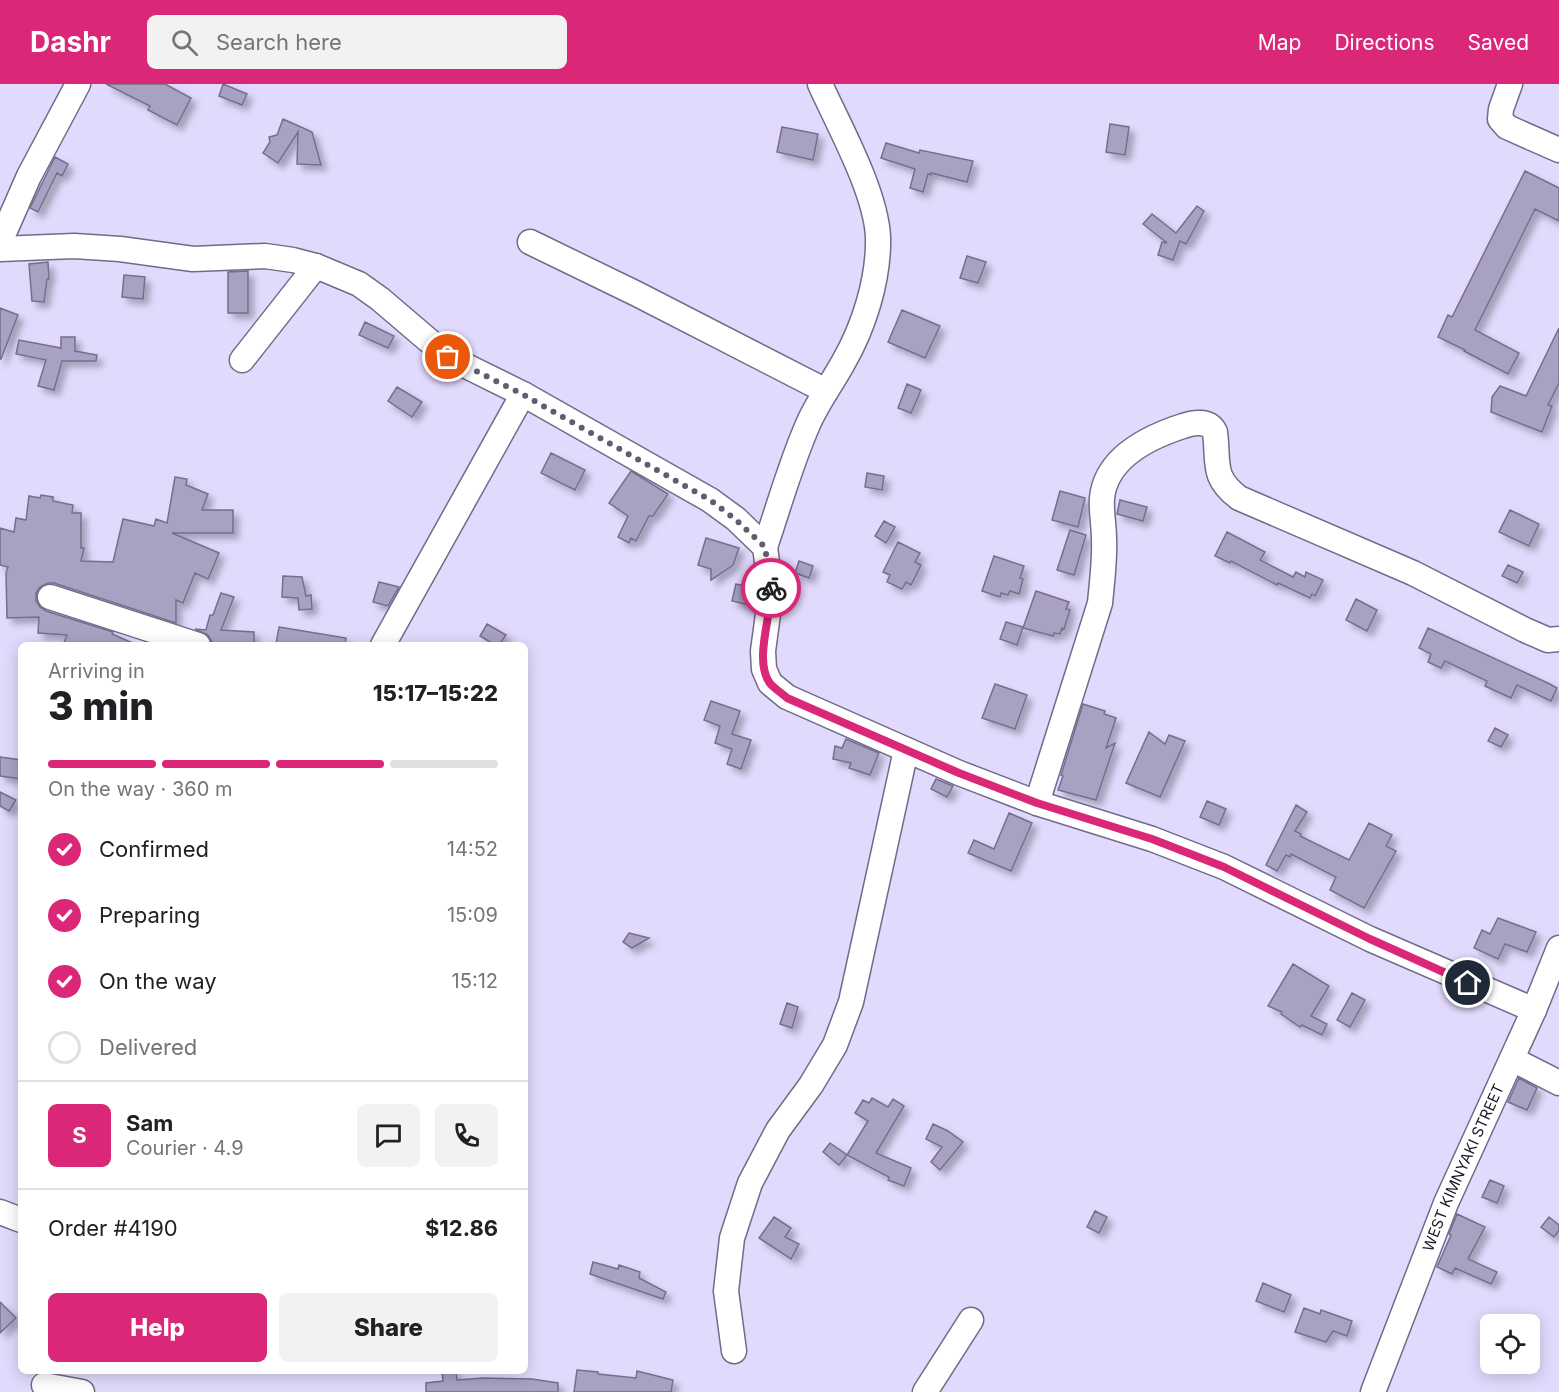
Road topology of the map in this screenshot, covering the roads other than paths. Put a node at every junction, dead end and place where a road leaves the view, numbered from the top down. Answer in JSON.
{"nodes":[{"id":1,"x":78,"y":84,"type":"edge"},
{"id":2,"x":820,"y":84,"type":"edge"},
{"id":3,"x":1510,"y":84,"type":"edge"},
{"id":4,"x":1559,"y":150,"type":"edge"},
{"id":5,"x":0,"y":242,"type":"edge"},
{"id":6,"x":530,"y":242,"type":"dead end"},
{"id":7,"x":0,"y":249,"type":"edge"},
{"id":8,"x":316,"y":266,"type":"junction"},
{"id":9,"x":242,"y":360,"type":"dead end"},
{"id":10,"x":826,"y":390,"type":"junction"},
{"id":11,"x":522,"y":394,"type":"junction"},
{"id":12,"x":765,"y":547,"type":"junction"},
{"id":13,"x":50,"y":597,"type":"dead end"},
{"id":14,"x":1559,"y":639,"type":"edge"},
{"id":15,"x":189,"y":642,"type":"edge"},
{"id":16,"x":385,"y":642,"type":"edge"},
{"id":17,"x":906,"y":750,"type":"junction"},
{"id":18,"x":1037,"y":803,"type":"junction"},
{"id":19,"x":1559,"y":948,"type":"edge"},
{"id":20,"x":1534,"y":1011,"type":"junction"},
{"id":21,"x":1512,"y":1059,"type":"junction"},
{"id":22,"x":1559,"y":1083,"type":"edge"},
{"id":23,"x":0,"y":1212,"type":"edge"},
{"id":24,"x":18,"y":1219,"type":"edge"},
{"id":25,"x":971,"y":1320,"type":"dead end"},
{"id":26,"x":734,"y":1351,"type":"dead end"},
{"id":27,"x":44,"y":1385,"type":"dead end"},
{"id":28,"x":82,"y":1392,"type":"edge"},
{"id":29,"x":925,"y":1392,"type":"edge"},
{"id":30,"x":1373,"y":1392,"type":"edge"}],
"edges":[{"from":1,"to":5,"type":"street"},
{"from":2,"to":10,"type":"street"},
{"from":3,"to":4,"type":"street"},
{"from":6,"to":10,"type":"street"},
{"from":7,"to":8,"type":"street"},
{"from":8,"to":9,"type":"street"},
{"from":8,"to":11,"type":"street"},
{"from":10,"to":12,"type":"street"},
{"from":11,"to":12,"type":"street"},
{"from":11,"to":16,"type":"street"},
{"from":12,"to":17,"type":"street"},
{"from":13,"to":15,"type":"street"},
{"from":14,"to":18,"type":"street"},
{"from":17,"to":18,"type":"street"},
{"from":17,"to":26,"type":"street"},
{"from":18,"to":20,"type":"street"},
{"from":19,"to":20,"type":"street","name":"WEST KIMNYAKI STREET"},
{"from":20,"to":21,"type":"street","name":"WEST KIMNYAKI STREET"},
{"from":21,"to":22,"type":"street"},
{"from":21,"to":30,"type":"street","name":"WEST KIMNYAKI STREET"},
{"from":23,"to":24,"type":"street"},
{"from":25,"to":29,"type":"street"},
{"from":27,"to":28,"type":"street"}]}
